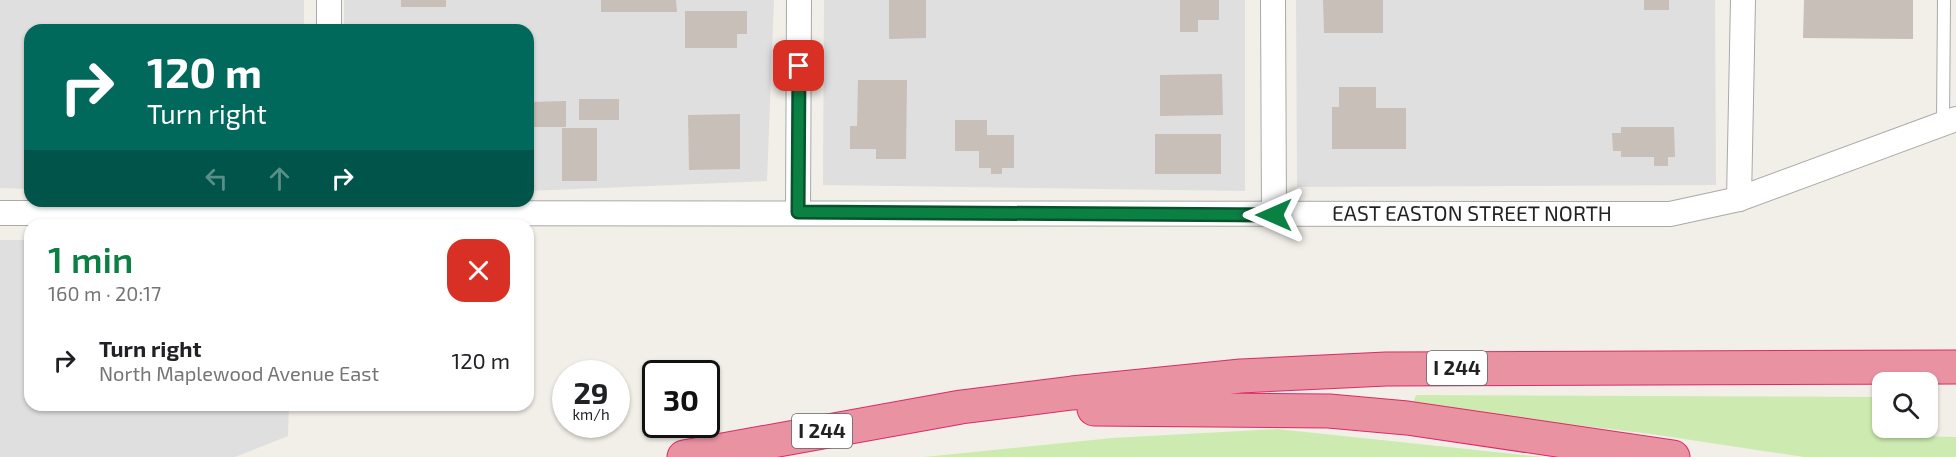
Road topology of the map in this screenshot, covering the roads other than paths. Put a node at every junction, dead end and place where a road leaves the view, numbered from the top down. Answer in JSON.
{"nodes":[{"id":1,"x":329,"y":0,"type":"edge"},
{"id":2,"x":799,"y":0,"type":"edge"},
{"id":3,"x":1273,"y":0,"type":"edge"},
{"id":4,"x":1743,"y":0,"type":"edge"},
{"id":5,"x":1944,"y":0,"type":"edge"},
{"id":6,"x":329,"y":24,"type":"edge"},
{"id":7,"x":1950,"y":121,"type":"edge"},
{"id":8,"x":1739,"y":200,"type":"junction"},
{"id":9,"x":798,"y":212,"type":"junction"},
{"id":10,"x":0,"y":213,"type":"edge"},
{"id":11,"x":329,"y":213,"type":"edge"},
{"id":12,"x":1274,"y":215,"type":"junction"},
{"id":13,"x":1956,"y":367,"type":"edge"},
{"id":14,"x":961,"y":407,"type":"junction"},
{"id":15,"x":684,"y":457,"type":"edge"},
{"id":16,"x":1673,"y":457,"type":"edge"}],
"edges":[{"from":1,"to":6,"type":"street"},
{"from":2,"to":9,"type":"street"},
{"from":3,"to":12,"type":"street"},
{"from":4,"to":8,"type":"street"},
{"from":5,"to":7,"type":"lane"},
{"from":7,"to":8,"type":"street","name":"EAST EASTON STREET NORTH"},
{"from":8,"to":12,"type":"street","name":"EAST EASTON STREET NORTH"},
{"from":9,"to":11,"type":"street","name":"EAST EASTON STREET NORTH"},
{"from":9,"to":12,"type":"street","name":"EAST EASTON STREET NORTH"},
{"from":10,"to":11,"type":"street","name":"EAST EASTON STREET NORTH"},
{"from":13,"to":14,"type":"highway","number":"I 244"},
{"from":14,"to":15,"type":"highway","number":"I 244"},
{"from":14,"to":16,"type":"highway"}]}
